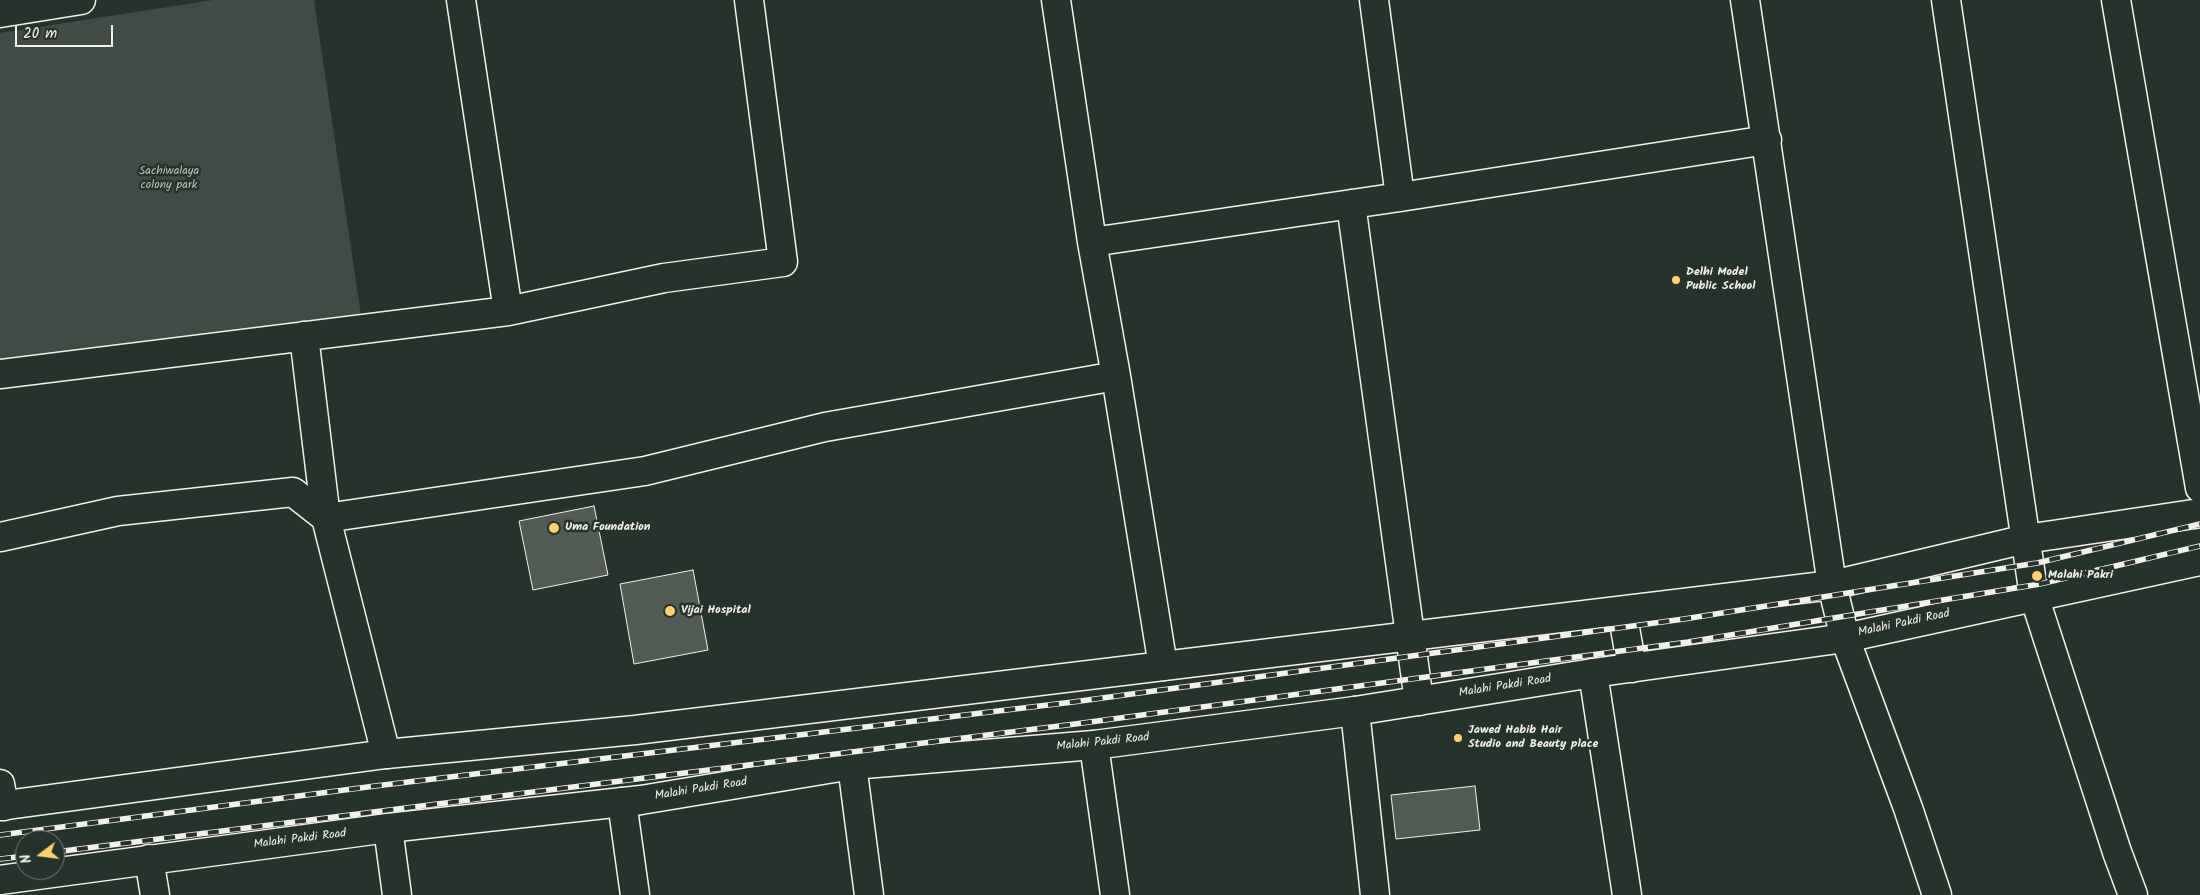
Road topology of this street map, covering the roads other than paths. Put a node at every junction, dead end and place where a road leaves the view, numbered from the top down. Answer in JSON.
{"nodes":[{"id":1,"x":81,"y":0,"type":"edge"},
{"id":2,"x":461,"y":0,"type":"edge"},
{"id":3,"x":749,"y":0,"type":"edge"},
{"id":4,"x":1056,"y":0,"type":"edge"},
{"id":5,"x":1374,"y":0,"type":"edge"},
{"id":6,"x":1746,"y":0,"type":"edge"},
{"id":7,"x":1946,"y":0,"type":"edge"},
{"id":8,"x":2116,"y":0,"type":"edge"},
{"id":9,"x":0,"y":13,"type":"edge"},
{"id":10,"x":1767,"y":140,"type":"junction"},
{"id":11,"x":1400,"y":197,"type":"junction"},
{"id":12,"x":1351,"y":204,"type":"junction"},
{"id":13,"x":1092,"y":242,"type":"junction"},
{"id":14,"x":508,"y":311,"type":"junction"},
{"id":15,"x":304,"y":336,"type":"junction"},
{"id":16,"x":0,"y":374,"type":"edge"},
{"id":17,"x":1116,"y":376,"type":"junction"},
{"id":18,"x":2200,"y":488,"type":"edge"},
{"id":19,"x":2200,"y":513,"type":"edge"},
{"id":20,"x":326,"y":518,"type":"junction"},
{"id":21,"x":0,"y":537,"type":"edge"},
{"id":22,"x":2026,"y":539,"type":"junction"},
{"id":23,"x":2200,"y":561,"type":"edge"},
{"id":24,"x":1832,"y":585,"type":"junction"},
{"id":25,"x":2034,"y":596,"type":"junction"},
{"id":26,"x":1622,"y":610,"type":"junction"},
{"id":27,"x":1410,"y":636,"type":"junction"},
{"id":28,"x":1845,"y":638,"type":"junction"},
{"id":29,"x":1163,"y":666,"type":"junction"},
{"id":30,"x":1632,"y":668,"type":"junction"},
{"id":31,"x":1592,"y":673,"type":"junction"},
{"id":32,"x":1419,"y":701,"type":"junction"},
{"id":33,"x":1355,"y":711,"type":"junction"},
{"id":34,"x":1094,"y":745,"type":"junction"},
{"id":35,"x":386,"y":754,"type":"junction"},
{"id":36,"x":852,"y":765,"type":"junction"},
{"id":37,"x":1,"y":799,"type":"edge"},
{"id":38,"x":622,"y":802,"type":"junction"},
{"id":39,"x":388,"y":828,"type":"junction"},
{"id":40,"x":149,"y":859,"type":"junction"},
{"id":41,"x":0,"y":880,"type":"edge"},
{"id":42,"x":155,"y":895,"type":"edge"},
{"id":43,"x":397,"y":895,"type":"edge"},
{"id":44,"x":635,"y":895,"type":"edge"},
{"id":45,"x":870,"y":895,"type":"edge"},
{"id":46,"x":1115,"y":895,"type":"edge"},
{"id":47,"x":1375,"y":895,"type":"edge"},
{"id":48,"x":1627,"y":895,"type":"edge"},
{"id":49,"x":1937,"y":895,"type":"edge"},
{"id":50,"x":2133,"y":895,"type":"edge"}],
"edges":[{"from":1,"to":9,"type":"street"},
{"from":2,"to":14,"type":"street"},
{"from":3,"to":14,"type":"street"},
{"from":4,"to":13,"type":"street"},
{"from":5,"to":11,"type":"street"},
{"from":6,"to":10,"type":"street"},
{"from":7,"to":22,"type":"street"},
{"from":8,"to":18,"type":"street"},
{"from":10,"to":11,"type":"street"},
{"from":10,"to":24,"type":"street"},
{"from":11,"to":12,"type":"street"},
{"from":12,"to":13,"type":"street"},
{"from":12,"to":27,"type":"street"},
{"from":13,"to":17,"type":"street"},
{"from":14,"to":15,"type":"street"},
{"from":15,"to":16,"type":"street"},
{"from":15,"to":20,"type":"street"},
{"from":17,"to":20,"type":"street"},
{"from":17,"to":29,"type":"street"},
{"from":19,"to":22,"type":"street"},
{"from":20,"to":21,"type":"street"},
{"from":20,"to":35,"type":"street"},
{"from":22,"to":24,"type":"street"},
{"from":22,"to":25,"type":"street"},
{"from":23,"to":25,"type":"street","name":"Malahi Pakdi Road"},
{"from":24,"to":26,"type":"street"},
{"from":24,"to":28,"type":"street"},
{"from":25,"to":28,"type":"street","name":"Malahi Pakdi Road"},
{"from":25,"to":50,"type":"street"},
{"from":26,"to":27,"type":"street"},
{"from":26,"to":30,"type":"street"},
{"from":27,"to":29,"type":"street"},
{"from":27,"to":32,"type":"street"},
{"from":28,"to":30,"type":"street","name":"Malahi Pakdi Road"},
{"from":28,"to":49,"type":"street"},
{"from":29,"to":35,"type":"street"},
{"from":30,"to":31,"type":"street","name":"Malahi Pakdi Road"},
{"from":31,"to":32,"type":"street","name":"Malahi Pakdi Road"},
{"from":31,"to":48,"type":"street"},
{"from":32,"to":33,"type":"street","name":"Malahi Pakdi Road"},
{"from":33,"to":34,"type":"street","name":"Malahi Pakdi Road"},
{"from":33,"to":47,"type":"street"},
{"from":34,"to":36,"type":"street","name":"Malahi Pakdi Road"},
{"from":34,"to":46,"type":"street"},
{"from":35,"to":37,"type":"street"},
{"from":36,"to":38,"type":"street","name":"Malahi Pakdi Road"},
{"from":36,"to":45,"type":"street"},
{"from":38,"to":39,"type":"street","name":"Malahi Pakdi Road"},
{"from":38,"to":44,"type":"street"},
{"from":39,"to":40,"type":"street","name":"Malahi Pakdi Road"},
{"from":39,"to":43,"type":"street"},
{"from":40,"to":41,"type":"street","name":"Malahi Pakdi Road"},
{"from":40,"to":42,"type":"street"}]}
